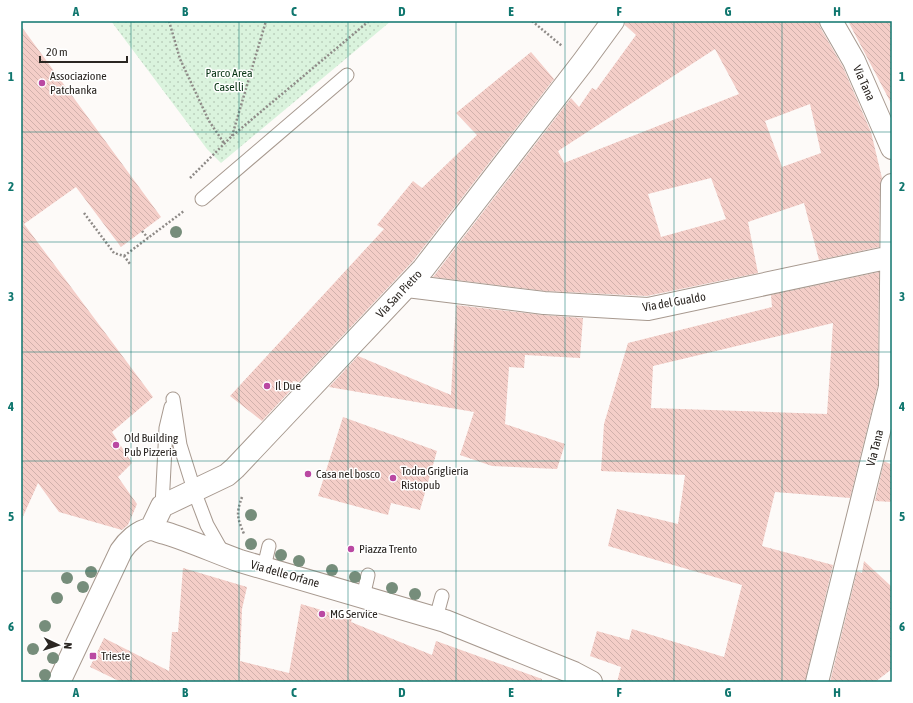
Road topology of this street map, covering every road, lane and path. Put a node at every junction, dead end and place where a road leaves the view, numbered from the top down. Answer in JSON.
{"nodes":[{"id":1,"x":170,"y":21,"type":"edge"},
{"id":2,"x":266,"y":21,"type":"edge"},
{"id":3,"x":369,"y":21,"type":"edge"},
{"id":4,"x":532,"y":21,"type":"edge"},
{"id":5,"x":613,"y":21,"type":"edge"},
{"id":6,"x":831,"y":21,"type":"edge"},
{"id":7,"x":583,"y":62,"type":"junction"},
{"id":8,"x":347,"y":75,"type":"dead end"},
{"id":9,"x":232,"y":136,"type":"junction"},
{"id":10,"x":224,"y":144,"type":"junction"},
{"id":11,"x":892,"y":148,"type":"edge"},
{"id":12,"x":190,"y":178,"type":"dead end"},
{"id":13,"x":892,"y":185,"type":"edge"},
{"id":14,"x":202,"y":199,"type":"dead end"},
{"id":15,"x":84,"y":213,"type":"dead end"},
{"id":16,"x":167,"y":223,"type":"dead end"},
{"id":17,"x":142,"y":231,"type":"dead end"},
{"id":18,"x":148,"y":238,"type":"junction"},
{"id":19,"x":124,"y":256,"type":"junction"},
{"id":20,"x":890,"y":257,"type":"junction"},
{"id":21,"x":130,"y":264,"type":"dead end"},
{"id":22,"x":407,"y":286,"type":"junction"},
{"id":23,"x":891,"y":292,"type":"edge"},
{"id":24,"x":194,"y":490,"type":"junction"},
{"id":25,"x":243,"y":496,"type":"dead end"},
{"id":26,"x":162,"y":506,"type":"junction"},
{"id":27,"x":151,"y":529,"type":"junction"},
{"id":28,"x":269,"y":546,"type":"joint"},
{"id":29,"x":224,"y":555,"type":"junction"},
{"id":30,"x":264,"y":567,"type":"junction"},
{"id":31,"x":368,"y":575,"type":"dead end"},
{"id":32,"x":442,"y":596,"type":"dead end"},
{"id":33,"x":363,"y":597,"type":"junction"},
{"id":34,"x":436,"y":618,"type":"junction"},
{"id":35,"x":59,"y":682,"type":"edge"},
{"id":36,"x":591,"y":682,"type":"edge"},
{"id":37,"x":817,"y":682,"type":"edge"}],
"edges":[{"from":1,"to":10,"type":"path"},
{"from":2,"to":9,"type":"path"},
{"from":3,"to":9,"type":"path"},
{"from":4,"to":7,"type":"path"},
{"from":5,"to":7,"type":"street","name":"Via San Pietro"},
{"from":6,"to":11,"type":"street","name":"Via Tana"},
{"from":7,"to":22,"type":"street","name":"Via San Pietro"},
{"from":8,"to":14,"type":"lane"},
{"from":9,"to":10,"type":"path"},
{"from":10,"to":12,"type":"path"},
{"from":13,"to":20,"type":"street","name":"Via Tana"},
{"from":15,"to":19,"type":"path"},
{"from":16,"to":18,"type":"path"},
{"from":17,"to":18,"type":"path"},
{"from":18,"to":19,"type":"path"},
{"from":19,"to":21,"type":"path"},
{"from":20,"to":22,"type":"street","name":"Via del Gualdo"},
{"from":20,"to":23,"type":"street","name":"Via Tana"},
{"from":22,"to":24,"type":"street","name":"Via San Pietro"},
{"from":23,"to":37,"type":"street","name":"Via Tana"},
{"from":24,"to":26,"type":"street","name":"Via San Pietro"},
{"from":24,"to":26,"type":"lane"},
{"from":24,"to":29,"type":"lane"},
{"from":25,"to":28,"type":"path"},
{"from":26,"to":27,"type":"street"},
{"from":27,"to":29,"type":"street","name":"Via delle Orfane"},
{"from":27,"to":35,"type":"street"},
{"from":28,"to":30,"type":"lane"},
{"from":29,"to":30,"type":"street","name":"Via delle Orfane"},
{"from":30,"to":33,"type":"street","name":"Via delle Orfane"},
{"from":31,"to":33,"type":"lane"},
{"from":32,"to":34,"type":"lane"},
{"from":33,"to":34,"type":"street","name":"Via delle Orfane"},
{"from":34,"to":36,"type":"street","name":"Via delle Orfane"}]}
